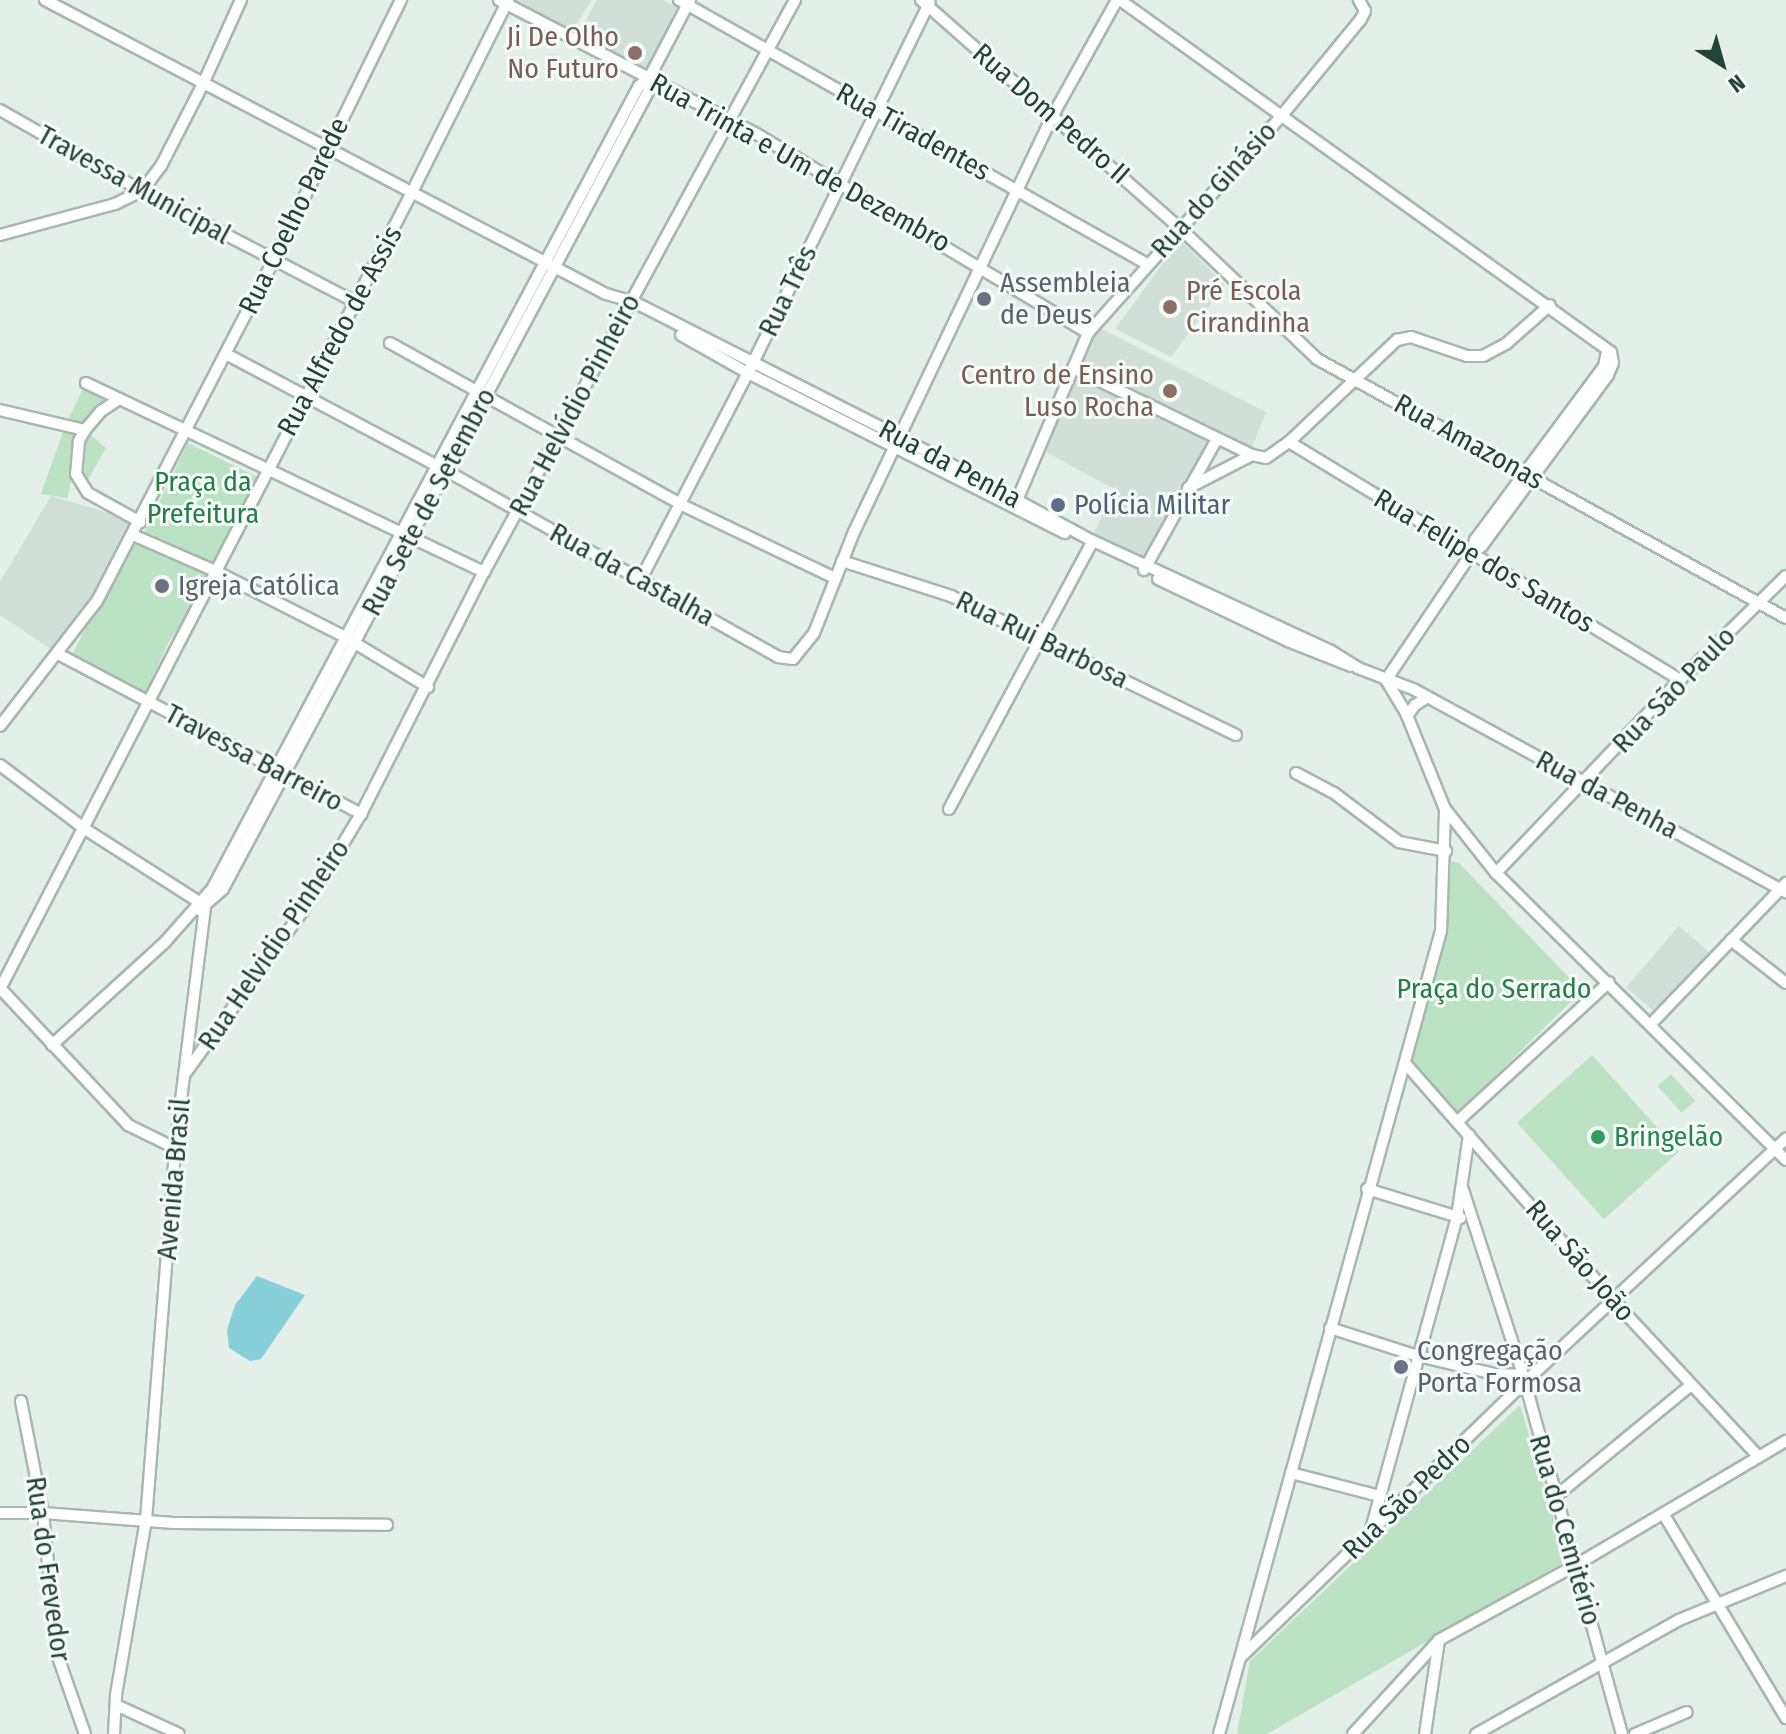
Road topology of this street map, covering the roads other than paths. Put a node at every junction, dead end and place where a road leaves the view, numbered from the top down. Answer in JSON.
{"nodes":[{"id":1,"x":45,"y":0,"type":"edge"},
{"id":2,"x":241,"y":0,"type":"edge"},
{"id":3,"x":401,"y":0,"type":"edge"},
{"id":4,"x":795,"y":0,"type":"edge"},
{"id":5,"x":1118,"y":0,"type":"edge"},
{"id":6,"x":504,"y":1,"type":"edge"},
{"id":7,"x":686,"y":2,"type":"edge"},
{"id":8,"x":926,"y":2,"type":"edge"},
{"id":9,"x":1362,"y":5,"type":"edge"},
{"id":10,"x":765,"y":51,"type":"junction"},
{"id":11,"x":649,"y":78,"type":"junction"},
{"id":12,"x":203,"y":84,"type":"junction"},
{"id":13,"x":0,"y":110,"type":"edge"},
{"id":14,"x":875,"y":112,"type":"junction"},
{"id":15,"x":1283,"y":114,"type":"junction"},
{"id":16,"x":1053,"y":115,"type":"junction"},
{"id":17,"x":728,"y":119,"type":"junction"},
{"id":18,"x":328,"y":149,"type":"junction"},
{"id":19,"x":840,"y":183,"type":"junction"},
{"id":20,"x":1018,"y":189,"type":"junction"},
{"id":21,"x":142,"y":191,"type":"junction"},
{"id":22,"x":412,"y":192,"type":"junction"},
{"id":23,"x":1180,"y":228,"type":"junction"},
{"id":24,"x":0,"y":235,"type":"edge"},
{"id":25,"x":273,"y":261,"type":"junction"},
{"id":26,"x":551,"y":263,"type":"junction"},
{"id":27,"x":1147,"y":264,"type":"junction"},
{"id":28,"x":982,"y":266,"type":"junction"},
{"id":29,"x":355,"y":302,"type":"junction"},
{"id":30,"x":628,"y":303,"type":"junction"},
{"id":31,"x":1550,"y":305,"type":"junction"},
{"id":32,"x":1088,"y":333,"type":"junction"},
{"id":33,"x":390,"y":343,"type":"dead end"},
{"id":34,"x":226,"y":354,"type":"junction"},
{"id":35,"x":1073,"y":368,"type":"junction"},
{"id":36,"x":750,"y":369,"type":"junction"},
{"id":37,"x":1355,"y":381,"type":"junction"},
{"id":38,"x":86,"y":383,"type":"dead end"},
{"id":39,"x":481,"y":394,"type":"junction"},
{"id":40,"x":306,"y":396,"type":"junction"},
{"id":41,"x":119,"y":399,"type":"junction"},
{"id":42,"x":0,"y":410,"type":"edge"},
{"id":43,"x":85,"y":430,"type":"junction"},
{"id":44,"x":186,"y":431,"type":"junction"},
{"id":45,"x":558,"y":438,"type":"junction"},
{"id":46,"x":1217,"y":439,"type":"junction"},
{"id":47,"x":1289,"y":442,"type":"junction"},
{"id":48,"x":899,"y":443,"type":"junction"},
{"id":49,"x":1252,"y":455,"type":"junction"},
{"id":50,"x":441,"y":468,"type":"junction"},
{"id":51,"x":268,"y":469,"type":"junction"},
{"id":52,"x":1528,"y":474,"type":"junction"},
{"id":53,"x":1186,"y":489,"type":"junction"},
{"id":54,"x":1016,"y":503,"type":"junction"},
{"id":55,"x":682,"y":505,"type":"junction"},
{"id":56,"x":518,"y":512,"type":"junction"},
{"id":57,"x":140,"y":522,"type":"junction"},
{"id":58,"x":408,"y":534,"type":"junction"},
{"id":59,"x":133,"y":535,"type":"junction"},
{"id":60,"x":1092,"y":543,"type":"junction"},
{"id":61,"x":1471,"y":554,"type":"junction"},
{"id":62,"x":842,"y":561,"type":"junction"},
{"id":63,"x":1145,"y":569,"type":"junction"},
{"id":64,"x":215,"y":571,"type":"junction"},
{"id":65,"x":484,"y":572,"type":"junction"},
{"id":66,"x":1786,"y":576,"type":"edge"},
{"id":67,"x":835,"y":578,"type":"junction"},
{"id":68,"x":641,"y":579,"type":"junction"},
{"id":69,"x":1760,"y":603,"type":"junction"},
{"id":70,"x":1786,"y":618,"type":"edge"},
{"id":71,"x":1042,"y":637,"type":"junction"},
{"id":72,"x":349,"y":640,"type":"junction"},
{"id":73,"x":58,"y":654,"type":"junction"},
{"id":74,"x":1386,"y":680,"type":"junction"},
{"id":75,"x":1680,"y":680,"type":"junction"},
{"id":76,"x":428,"y":687,"type":"junction"},
{"id":77,"x":1428,"y":697,"type":"junction"},
{"id":78,"x":147,"y":702,"type":"junction"},
{"id":79,"x":1407,"y":716,"type":"junction"},
{"id":80,"x":0,"y":726,"type":"edge"},
{"id":81,"x":1236,"y":735,"type":"dead end"},
{"id":82,"x":0,"y":765,"type":"edge"},
{"id":83,"x":280,"y":770,"type":"junction"},
{"id":84,"x":1296,"y":773,"type":"dead end"},
{"id":85,"x":1584,"y":784,"type":"junction"},
{"id":86,"x":949,"y":809,"type":"dead end"},
{"id":87,"x":1445,"y":809,"type":"junction"},
{"id":88,"x":361,"y":814,"type":"junction"},
{"id":89,"x":85,"y":829,"type":"junction"},
{"id":90,"x":1446,"y":851,"type":"junction"},
{"id":91,"x":1496,"y":873,"type":"junction"},
{"id":92,"x":1784,"y":888,"type":"edge"},
{"id":93,"x":203,"y":904,"type":"junction"},
{"id":94,"x":1731,"y":940,"type":"junction"},
{"id":95,"x":1609,"y":982,"type":"junction"},
{"id":96,"x":1786,"y":983,"type":"edge"},
{"id":97,"x":0,"y":988,"type":"edge"},
{"id":98,"x":1650,"y":1025,"type":"junction"},
{"id":99,"x":52,"y":1045,"type":"junction"},
{"id":100,"x":1405,"y":1063,"type":"junction"},
{"id":101,"x":184,"y":1075,"type":"junction"},
{"id":102,"x":1458,"y":1121,"type":"junction"},
{"id":103,"x":1469,"y":1135,"type":"junction"},
{"id":104,"x":1786,"y":1139,"type":"edge"},
{"id":105,"x":175,"y":1148,"type":"junction"},
{"id":106,"x":1776,"y":1150,"type":"junction"},
{"id":107,"x":1786,"y":1160,"type":"edge"},
{"id":108,"x":1367,"y":1189,"type":"junction"},
{"id":109,"x":1463,"y":1190,"type":"junction"},
{"id":110,"x":1457,"y":1217,"type":"junction"},
{"id":111,"x":1473,"y":1221,"type":"junction"},
{"id":112,"x":1613,"y":1300,"type":"junction"},
{"id":113,"x":1330,"y":1328,"type":"junction"},
{"id":114,"x":1418,"y":1356,"type":"junction"},
{"id":115,"x":1524,"y":1379,"type":"junction"},
{"id":116,"x":1691,"y":1385,"type":"junction"},
{"id":117,"x":21,"y":1401,"type":"dead end"},
{"id":118,"x":1786,"y":1441,"type":"edge"},
{"id":119,"x":1759,"y":1457,"type":"junction"},
{"id":120,"x":1291,"y":1473,"type":"junction"},
{"id":121,"x":1555,"y":1497,"type":"junction"},
{"id":122,"x":1378,"y":1500,"type":"junction"},
{"id":123,"x":1397,"y":1507,"type":"junction"},
{"id":124,"x":0,"y":1513,"type":"edge"},
{"id":125,"x":43,"y":1513,"type":"junction"},
{"id":126,"x":1664,"y":1515,"type":"junction"},
{"id":127,"x":146,"y":1520,"type":"junction"},
{"id":128,"x":387,"y":1525,"type":"dead end"},
{"id":129,"x":1370,"y":1534,"type":"junction"},
{"id":130,"x":1576,"y":1565,"type":"junction"},
{"id":131,"x":1786,"y":1576,"type":"edge"},
{"id":132,"x":1714,"y":1603,"type":"junction"},
{"id":133,"x":1439,"y":1640,"type":"junction"},
{"id":134,"x":1239,"y":1659,"type":"junction"},
{"id":135,"x":1601,"y":1661,"type":"junction"},
{"id":136,"x":116,"y":1700,"type":"junction"},
{"id":137,"x":1687,"y":1712,"type":"dead end"},
{"id":138,"x":1786,"y":1718,"type":"edge"},
{"id":139,"x":85,"y":1734,"type":"edge"},
{"id":140,"x":114,"y":1734,"type":"edge"},
{"id":141,"x":179,"y":1734,"type":"edge"},
{"id":142,"x":1219,"y":1734,"type":"edge"},
{"id":143,"x":1353,"y":1734,"type":"edge"},
{"id":144,"x":1425,"y":1734,"type":"edge"},
{"id":145,"x":1476,"y":1734,"type":"edge"},
{"id":146,"x":1622,"y":1734,"type":"edge"},
{"id":147,"x":1635,"y":1734,"type":"edge"}],
"edges":[{"from":1,"to":12,"type":"street","name":"Rua da Penha"},
{"from":2,"to":12,"type":"street"},
{"from":3,"to":18,"type":"street","name":"Rua Coelho Parede"},
{"from":4,"to":10,"type":"street","name":"Rua Helvídio Pinheiro"},
{"from":5,"to":15,"type":"street"},
{"from":5,"to":16,"type":"street"},
{"from":6,"to":11,"type":"street","name":"Rua Trinta e Um de Dezembro"},
{"from":6,"to":22,"type":"street","name":"Rua Alfredo de Assis"},
{"from":7,"to":10,"type":"street","name":"Rua Tiradentes"},
{"from":7,"to":11,"type":"street","name":"Rua Sete de Setembro"},
{"from":8,"to":14,"type":"street","name":"Rua Três"},
{"from":8,"to":16,"type":"street","name":"Rua Dom Pedro II"},
{"from":9,"to":15,"type":"street","name":"Rua do Ginásio"},
{"from":10,"to":14,"type":"street","name":"Rua Tiradentes"},
{"from":10,"to":17,"type":"street","name":"Rua Helvídio Pinheiro"},
{"from":11,"to":17,"type":"street","name":"Rua Trinta e Um de Dezembro"},
{"from":11,"to":26,"type":"street","name":"Rua Sete de Setembro"},
{"from":12,"to":18,"type":"street","name":"Rua da Penha"},
{"from":12,"to":21,"type":"street"},
{"from":13,"to":21,"type":"street","name":"Travessa Municipal"},
{"from":14,"to":19,"type":"street","name":"Rua Três"},
{"from":14,"to":20,"type":"street","name":"Rua Tiradentes"},
{"from":15,"to":23,"type":"street","name":"Rua do Ginásio"},
{"from":15,"to":31,"type":"street"},
{"from":16,"to":20,"type":"street"},
{"from":16,"to":23,"type":"street","name":"Rua Dom Pedro II"},
{"from":17,"to":19,"type":"street","name":"Rua Trinta e Um de Dezembro"},
{"from":17,"to":30,"type":"street","name":"Rua Helvídio Pinheiro"},
{"from":18,"to":22,"type":"street","name":"Rua da Penha"},
{"from":18,"to":25,"type":"street","name":"Rua Coelho Parede"},
{"from":19,"to":28,"type":"street","name":"Rua Trinta e Um de Dezembro"},
{"from":19,"to":36,"type":"street","name":"Rua Três"},
{"from":20,"to":27,"type":"street","name":"Rua Tiradentes"},
{"from":20,"to":28,"type":"street"},
{"from":21,"to":24,"type":"street"},
{"from":21,"to":25,"type":"street","name":"Travessa Municipal"},
{"from":22,"to":26,"type":"street","name":"Rua da Penha"},
{"from":22,"to":29,"type":"street","name":"Rua Alfredo de Assis"},
{"from":23,"to":27,"type":"street","name":"Rua do Ginásio"},
{"from":23,"to":37,"type":"street","name":"Rua Amazonas"},
{"from":25,"to":29,"type":"street","name":"Travessa Municipal"},
{"from":25,"to":34,"type":"street","name":"Rua Coelho Parede"},
{"from":26,"to":30,"type":"street","name":"Rua da Penha"},
{"from":26,"to":39,"type":"street","name":"Rua Sete de Setembro"},
{"from":27,"to":32,"type":"street","name":"Rua do Ginásio"},
{"from":28,"to":32,"type":"street","name":"Rua Trinta e Um de Dezembro"},
{"from":28,"to":48,"type":"street"},
{"from":29,"to":40,"type":"street","name":"Rua Alfredo de Assis"},
{"from":30,"to":36,"type":"street","name":"Rua da Penha"},
{"from":30,"to":45,"type":"street","name":"Rua Helvídio Pinheiro"},
{"from":31,"to":37,"type":"street"},
{"from":31,"to":52,"type":"street"},
{"from":32,"to":35,"type":"street","name":"Rua do Ginásio"},
{"from":33,"to":39,"type":"street"},
{"from":34,"to":40,"type":"street","name":"Rua da Castalha"},
{"from":34,"to":44,"type":"street","name":"Rua Coelho Parede"},
{"from":35,"to":46,"type":"street"},
{"from":35,"to":54,"type":"street","name":"Rua do Ginásio"},
{"from":36,"to":48,"type":"street","name":"Rua da Penha"},
{"from":36,"to":55,"type":"street","name":"Rua Três"},
{"from":37,"to":47,"type":"street"},
{"from":37,"to":52,"type":"street","name":"Rua Amazonas"},
{"from":38,"to":41,"type":"street"},
{"from":39,"to":45,"type":"street"},
{"from":39,"to":50,"type":"street","name":"Rua Sete de Setembro"},
{"from":40,"to":50,"type":"street","name":"Rua da Castalha"},
{"from":40,"to":51,"type":"street","name":"Rua Alfredo de Assis"},
{"from":41,"to":43,"type":"street"},
{"from":41,"to":44,"type":"street"},
{"from":42,"to":43,"type":"street"},
{"from":43,"to":57,"type":"street"},
{"from":44,"to":51,"type":"street"},
{"from":44,"to":57,"type":"street","name":"Rua Coelho Parede"},
{"from":45,"to":55,"type":"street"},
{"from":45,"to":56,"type":"street","name":"Rua Helvídio Pinheiro"},
{"from":46,"to":49,"type":"street"},
{"from":46,"to":53,"type":"street"},
{"from":47,"to":49,"type":"street"},
{"from":47,"to":61,"type":"street","name":"Rua Felipe dos Santos"},
{"from":48,"to":54,"type":"street","name":"Rua da Penha"},
{"from":48,"to":62,"type":"street"},
{"from":49,"to":53,"type":"street"},
{"from":50,"to":56,"type":"street","name":"Rua da Castalha"},
{"from":50,"to":58,"type":"street","name":"Rua Sete de Setembro"},
{"from":51,"to":58,"type":"street"},
{"from":51,"to":64,"type":"street","name":"Rua Alfredo de Assis"},
{"from":52,"to":61,"type":"street"},
{"from":52,"to":69,"type":"street","name":"Rua Amazonas"},
{"from":53,"to":63,"type":"street"},
{"from":54,"to":60,"type":"street","name":"Rua da Penha"},
{"from":55,"to":67,"type":"street"},
{"from":55,"to":68,"type":"street","name":"Rua Três"},
{"from":56,"to":65,"type":"street","name":"Rua Helvídio Pinheiro"},
{"from":56,"to":68,"type":"street","name":"Rua da Castalha"},
{"from":57,"to":59,"type":"street","name":"Rua Coelho Parede"},
{"from":58,"to":65,"type":"street"},
{"from":58,"to":72,"type":"street","name":"Rua Sete de Setembro"},
{"from":59,"to":64,"type":"street"},
{"from":59,"to":73,"type":"street","name":"Rua Coelho Parede"},
{"from":60,"to":63,"type":"street","name":"Rua da Penha"},
{"from":60,"to":71,"type":"street"},
{"from":61,"to":74,"type":"street"},
{"from":61,"to":75,"type":"street","name":"Rua Felipe dos Santos"},
{"from":62,"to":67,"type":"street"},
{"from":62,"to":71,"type":"street","name":"Rua Rui Barbosa"},
{"from":63,"to":74,"type":"street","name":"Rua da Penha"},
{"from":64,"to":72,"type":"street"},
{"from":64,"to":78,"type":"street","name":"Rua Alfredo de Assis"},
{"from":65,"to":76,"type":"street","name":"Rua Helvídio Pinheiro"},
{"from":66,"to":69,"type":"street","name":"Rua São Paulo"},
{"from":67,"to":68,"type":"street","name":"Rua da Castalha"},
{"from":69,"to":70,"type":"street","name":"Rua Amazonas"},
{"from":69,"to":75,"type":"street","name":"Rua São Paulo"},
{"from":71,"to":81,"type":"street","name":"Rua Rui Barbosa"},
{"from":71,"to":86,"type":"street"},
{"from":72,"to":76,"type":"street"},
{"from":72,"to":83,"type":"street","name":"Rua Sete de Setembro"},
{"from":73,"to":78,"type":"street","name":"Travessa Barreiro"},
{"from":73,"to":80,"type":"street","name":"Rua Coelho Parede"},
{"from":74,"to":77,"type":"street","name":"Rua da Penha"},
{"from":74,"to":79,"type":"street"},
{"from":75,"to":85,"type":"street","name":"Rua São Paulo"},
{"from":76,"to":88,"type":"street","name":"Rua Helvídio Pinheiro"},
{"from":77,"to":79,"type":"street"},
{"from":77,"to":85,"type":"street","name":"Rua da Penha"},
{"from":78,"to":83,"type":"street","name":"Travessa Barreiro"},
{"from":78,"to":89,"type":"street","name":"Rua Alfredo de Assis"},
{"from":79,"to":87,"type":"street"},
{"from":82,"to":89,"type":"street"},
{"from":83,"to":88,"type":"street","name":"Travessa Barreiro"},
{"from":83,"to":93,"type":"street","name":"Rua Sete de Setembro"},
{"from":84,"to":90,"type":"street"},
{"from":85,"to":91,"type":"street","name":"Rua São Paulo"},
{"from":85,"to":92,"type":"street","name":"Rua da Penha"},
{"from":87,"to":90,"type":"street"},
{"from":87,"to":91,"type":"street"},
{"from":88,"to":101,"type":"street","name":"Rua Helvidio Pinheiro"},
{"from":89,"to":93,"type":"street"},
{"from":89,"to":97,"type":"street","name":"Rua Alfredo de Assis"},
{"from":90,"to":100,"type":"street"},
{"from":91,"to":95,"type":"street"},
{"from":92,"to":94,"type":"street"},
{"from":93,"to":99,"type":"street","name":"Rua Sete de Setembro"},
{"from":93,"to":101,"type":"street","name":"Avenida Brasil"},
{"from":94,"to":96,"type":"street"},
{"from":94,"to":98,"type":"street"},
{"from":95,"to":98,"type":"street"},
{"from":95,"to":102,"type":"street"},
{"from":97,"to":99,"type":"street"},
{"from":98,"to":106,"type":"street"},
{"from":99,"to":105,"type":"street"},
{"from":100,"to":102,"type":"street","name":"Rua São João"},
{"from":100,"to":108,"type":"street"},
{"from":101,"to":105,"type":"street","name":"Avenida Brasil"},
{"from":102,"to":103,"type":"street","name":"Rua São João"},
{"from":103,"to":109,"type":"street"},
{"from":103,"to":112,"type":"street","name":"Rua São João"},
{"from":104,"to":106,"type":"street","name":"Rua São Pedro"},
{"from":105,"to":127,"type":"street","name":"Avenida Brasil"},
{"from":106,"to":107,"type":"street"},
{"from":106,"to":112,"type":"street","name":"Rua São Pedro"},
{"from":108,"to":110,"type":"street"},
{"from":108,"to":113,"type":"street"},
{"from":109,"to":110,"type":"street"},
{"from":109,"to":111,"type":"street","name":"Rua do Cemitério"},
{"from":110,"to":111,"type":"street"},
{"from":110,"to":114,"type":"street"},
{"from":111,"to":115,"type":"street","name":"Rua do Cemitério"},
{"from":112,"to":115,"type":"street","name":"Rua São Pedro"},
{"from":112,"to":116,"type":"street","name":"Rua São João"},
{"from":113,"to":114,"type":"street"},
{"from":113,"to":120,"type":"street"},
{"from":114,"to":115,"type":"street"},
{"from":114,"to":122,"type":"street"},
{"from":115,"to":121,"type":"street","name":"Rua do Cemitério"},
{"from":115,"to":123,"type":"street","name":"Rua São Pedro"},
{"from":116,"to":119,"type":"street","name":"Rua São João"},
{"from":116,"to":121,"type":"street"},
{"from":117,"to":125,"type":"street","name":"Rua do Frevedor"},
{"from":118,"to":119,"type":"street"},
{"from":119,"to":126,"type":"street"},
{"from":120,"to":122,"type":"street"},
{"from":120,"to":134,"type":"street"},
{"from":121,"to":130,"type":"street","name":"Rua do Cemitério"},
{"from":122,"to":123,"type":"street"},
{"from":122,"to":129,"type":"street"},
{"from":123,"to":129,"type":"street","name":"Rua São Pedro"},
{"from":124,"to":125,"type":"street"},
{"from":125,"to":127,"type":"street"},
{"from":125,"to":139,"type":"street","name":"Rua do Frevedor"},
{"from":126,"to":130,"type":"street"},
{"from":126,"to":132,"type":"street"},
{"from":127,"to":128,"type":"street"},
{"from":127,"to":136,"type":"street","name":"Avenida Brasil"},
{"from":129,"to":134,"type":"street","name":"Rua São Pedro"},
{"from":130,"to":133,"type":"street"},
{"from":130,"to":135,"type":"street","name":"Rua do Cemitério"},
{"from":131,"to":132,"type":"street"},
{"from":132,"to":135,"type":"street"},
{"from":132,"to":138,"type":"street"},
{"from":133,"to":143,"type":"street"},
{"from":133,"to":144,"type":"street"},
{"from":134,"to":142,"type":"street"},
{"from":135,"to":145,"type":"street"},
{"from":135,"to":146,"type":"street","name":"Rua do Cemitério"},
{"from":136,"to":140,"type":"street"},
{"from":136,"to":141,"type":"street"},
{"from":137,"to":147,"type":"street"}]}
